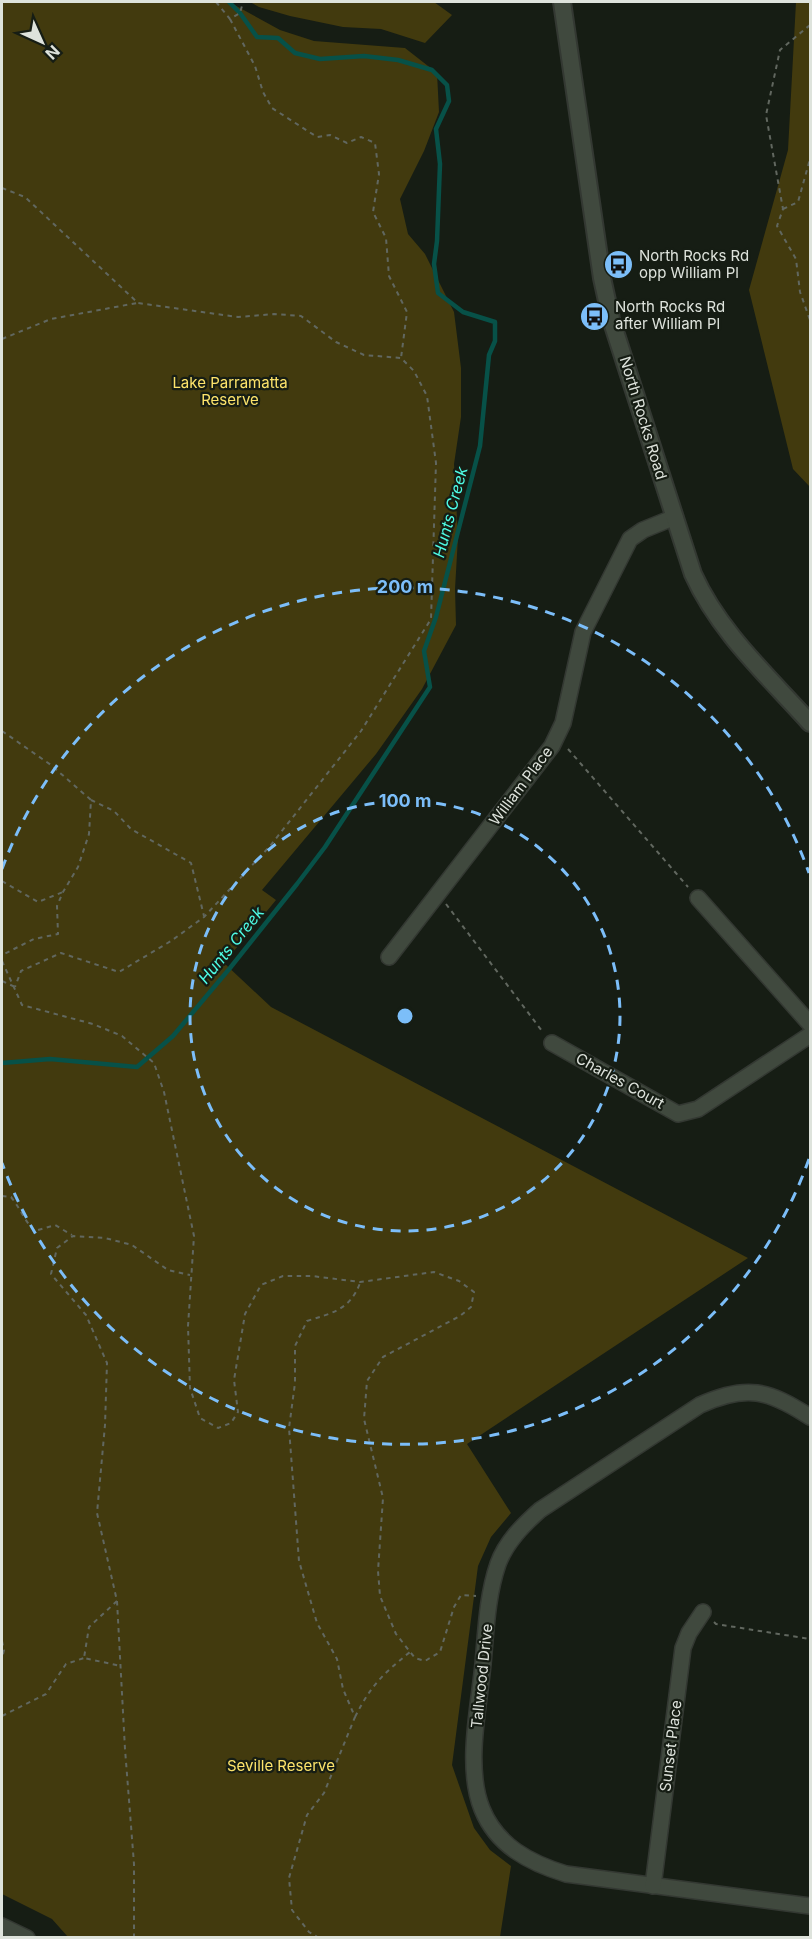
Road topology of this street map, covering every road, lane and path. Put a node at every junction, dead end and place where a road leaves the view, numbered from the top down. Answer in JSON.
{"nodes":[{"id":1,"x":216,"y":2,"type":"edge"},
{"id":2,"x":243,"y":2,"type":"edge"},
{"id":3,"x":562,"y":2,"type":"edge"},
{"id":4,"x":230,"y":19,"type":"junction"},
{"id":5,"x":810,"y":25,"type":"edge"},
{"id":6,"x":810,"y":159,"type":"edge"},
{"id":7,"x":2,"y":188,"type":"edge"},
{"id":8,"x":783,"y":209,"type":"junction"},
{"id":9,"x":138,"y":303,"type":"junction"},
{"id":10,"x":810,"y":320,"type":"edge"},
{"id":11,"x":2,"y":339,"type":"edge"},
{"id":12,"x":401,"y":358,"type":"junction"},
{"id":13,"x":675,"y":517,"type":"junction"},
{"id":14,"x":810,"y":723,"type":"edge"},
{"id":15,"x":2,"y":730,"type":"edge"},
{"id":16,"x":557,"y":736,"type":"junction"},
{"id":17,"x":91,"y":800,"type":"junction"},
{"id":18,"x":2,"y":881,"type":"edge"},
{"id":19,"x":63,"y":892,"type":"junction"},
{"id":20,"x":438,"y":893,"type":"junction"},
{"id":21,"x":698,"y":898,"type":"joint"},
{"id":22,"x":204,"y":917,"type":"junction"},
{"id":23,"x":2,"y":955,"type":"edge"},
{"id":24,"x":389,"y":957,"type":"dead end"},
{"id":25,"x":2,"y":961,"type":"edge"},
{"id":26,"x":2,"y":981,"type":"edge"},
{"id":27,"x":15,"y":987,"type":"junction"},
{"id":28,"x":810,"y":1024,"type":"edge"},
{"id":29,"x":810,"y":1035,"type":"edge"},
{"id":30,"x":552,"y":1043,"type":"joint"},
{"id":31,"x":2,"y":1196,"type":"edge"},
{"id":32,"x":73,"y":1236,"type":"junction"},
{"id":33,"x":190,"y":1275,"type":"junction"},
{"id":34,"x":360,"y":1282,"type":"junction"},
{"id":35,"x":810,"y":1417,"type":"edge"},
{"id":36,"x":117,"y":1601,"type":"junction"},
{"id":37,"x":489,"y":1602,"type":"junction"},
{"id":38,"x":703,"y":1612,"type":"joint"},
{"id":39,"x":810,"y":1639,"type":"edge"},
{"id":40,"x":2,"y":1641,"type":"edge"},
{"id":41,"x":410,"y":1652,"type":"junction"},
{"id":42,"x":2,"y":1658,"type":"edge"},
{"id":43,"x":84,"y":1658,"type":"junction"},
{"id":44,"x":122,"y":1666,"type":"junction"},
{"id":45,"x":2,"y":1716,"type":"edge"},
{"id":46,"x":355,"y":1717,"type":"junction"},
{"id":47,"x":653,"y":1886,"type":"junction"},
{"id":48,"x":810,"y":1906,"type":"edge"},
{"id":49,"x":2,"y":1926,"type":"edge"},
{"id":50,"x":27,"y":1938,"type":"edge"},
{"id":51,"x":134,"y":1938,"type":"edge"},
{"id":52,"x":318,"y":1938,"type":"edge"}],
"edges":[{"from":1,"to":4,"type":"path"},
{"from":2,"to":4,"type":"path"},
{"from":3,"to":13,"type":"main road","name":"North Rocks Road"},
{"from":4,"to":12,"type":"path"},
{"from":5,"to":8,"type":"path"},
{"from":6,"to":8,"type":"path"},
{"from":7,"to":9,"type":"path"},
{"from":8,"to":10,"type":"path"},
{"from":9,"to":11,"type":"path"},
{"from":9,"to":12,"type":"path"},
{"from":12,"to":22,"type":"path"},
{"from":13,"to":14,"type":"main road","name":"North Rocks Road"},
{"from":13,"to":16,"type":"street","name":"William Place"},
{"from":15,"to":17,"type":"path"},
{"from":16,"to":20,"type":"street","name":"William Place"},
{"from":16,"to":21,"type":"path"},
{"from":17,"to":19,"type":"path"},
{"from":17,"to":22,"type":"path"},
{"from":18,"to":19,"type":"path"},
{"from":19,"to":23,"type":"path"},
{"from":20,"to":24,"type":"street","name":"William Place"},
{"from":20,"to":30,"type":"path"},
{"from":21,"to":28,"type":"street"},
{"from":22,"to":27,"type":"path"},
{"from":25,"to":27,"type":"path"},
{"from":26,"to":27,"type":"path"},
{"from":27,"to":33,"type":"path"},
{"from":29,"to":30,"type":"street","name":"Charles Court"},
{"from":31,"to":32,"type":"path"},
{"from":32,"to":33,"type":"path"},
{"from":32,"to":36,"type":"path"},
{"from":33,"to":34,"type":"path"},
{"from":34,"to":41,"type":"path"},
{"from":34,"to":46,"type":"path"},
{"from":35,"to":37,"type":"street","name":"Tallwood Drive"},
{"from":36,"to":43,"type":"path"},
{"from":36,"to":44,"type":"path"},
{"from":37,"to":41,"type":"path"},
{"from":37,"to":47,"type":"street","name":"Tallwood Drive"},
{"from":38,"to":39,"type":"path"},
{"from":38,"to":47,"type":"street","name":"Sunset Place"},
{"from":40,"to":42,"type":"path"},
{"from":41,"to":46,"type":"path"},
{"from":43,"to":44,"type":"path"},
{"from":43,"to":45,"type":"path"},
{"from":44,"to":51,"type":"path"},
{"from":46,"to":52,"type":"path"},
{"from":47,"to":48,"type":"street","name":"Tallwood Drive"},
{"from":49,"to":50,"type":"street"}]}
